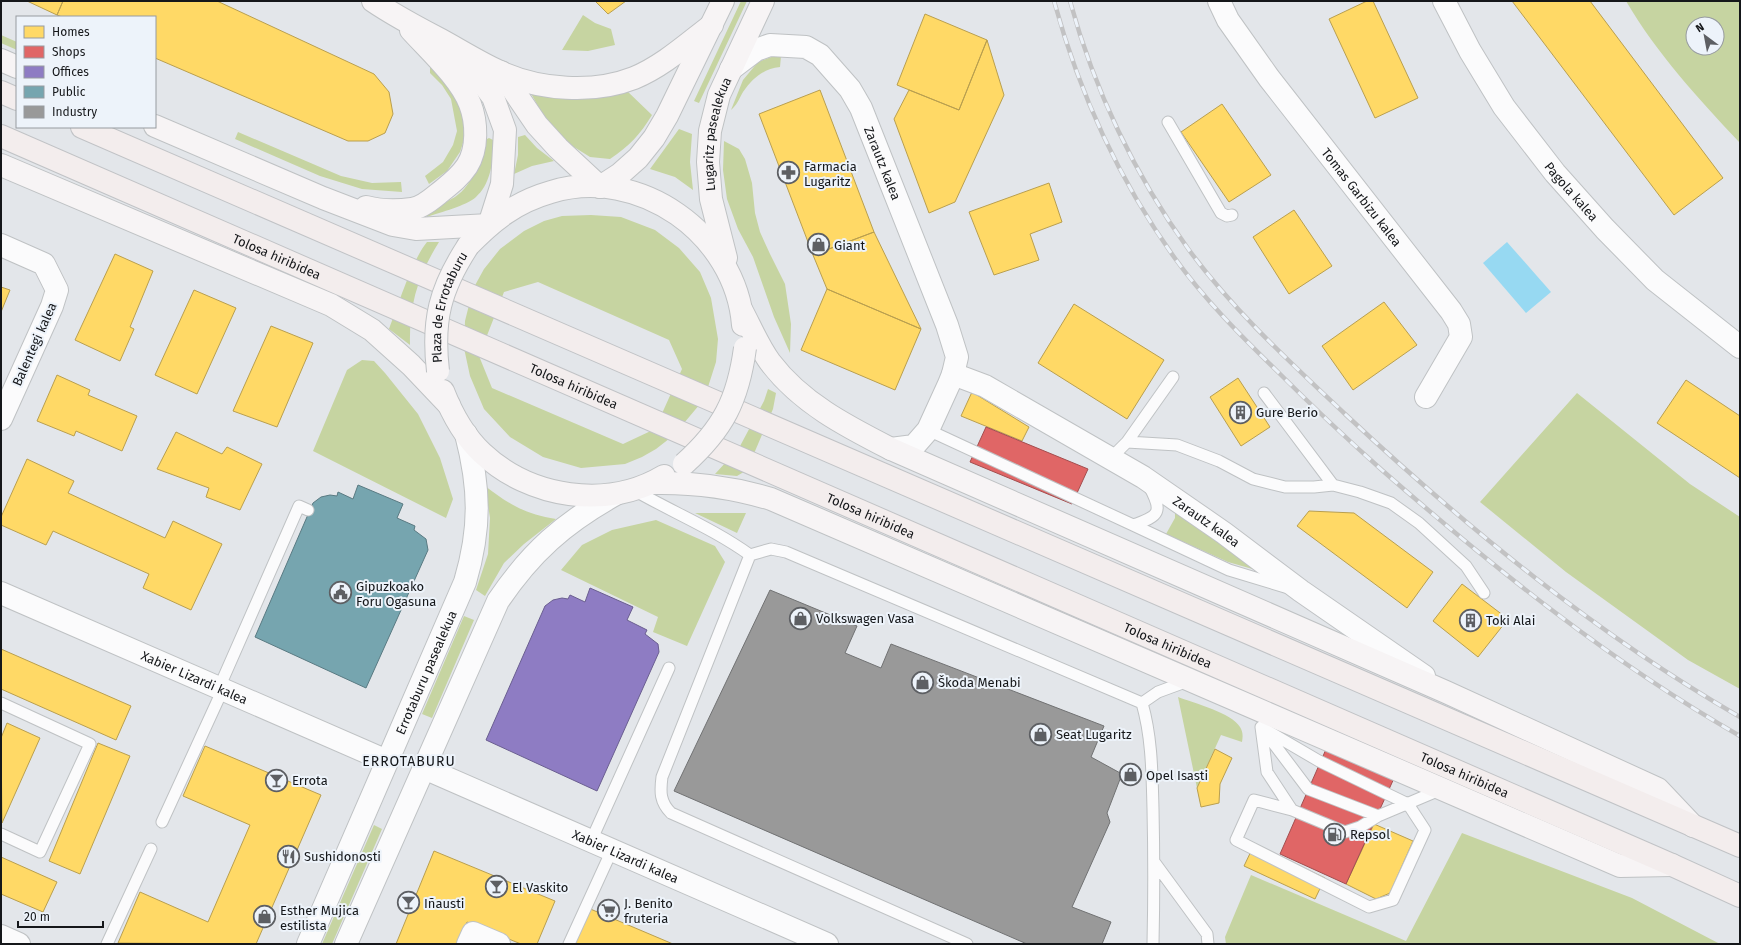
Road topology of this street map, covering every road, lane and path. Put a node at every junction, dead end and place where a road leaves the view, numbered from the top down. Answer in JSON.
{"nodes":[{"id":1,"x":373,"y":1,"type":"edge"},
{"id":2,"x":723,"y":1,"type":"edge"},
{"id":3,"x":764,"y":1,"type":"edge"},
{"id":4,"x":1219,"y":1,"type":"edge"},
{"id":5,"x":1444,"y":1,"type":"edge"},
{"id":6,"x":400,"y":19,"type":"junction"},
{"id":7,"x":712,"y":25,"type":"junction"},
{"id":8,"x":457,"y":49,"type":"junction"},
{"id":9,"x":1,"y":60,"type":"edge"},
{"id":10,"x":16,"y":67,"type":"edge"},
{"id":11,"x":731,"y":69,"type":"junction"},
{"id":12,"x":501,"y":72,"type":"junction"},
{"id":13,"x":1,"y":92,"type":"edge"},
{"id":14,"x":16,"y":99,"type":"edge"},
{"id":15,"x":1168,"y":122,"type":"dead end"},
{"id":16,"x":156,"y":126,"type":"edge"},
{"id":17,"x":84,"y":128,"type":"edge"},
{"id":18,"x":1,"y":136,"type":"edge"},
{"id":19,"x":1,"y":165,"type":"edge"},
{"id":20,"x":600,"y":186,"type":"junction"},
{"id":21,"x":323,"y":198,"type":"junction"},
{"id":22,"x":1232,"y":214,"type":"dead end"},
{"id":23,"x":489,"y":225,"type":"junction"},
{"id":24,"x":1,"y":245,"type":"edge"},
{"id":25,"x":729,"y":273,"type":"junction"},
{"id":26,"x":742,"y":311,"type":"junction"},
{"id":27,"x":1740,"y":347,"type":"edge"},
{"id":28,"x":954,"y":374,"type":"junction"},
{"id":29,"x":1173,"y":377,"type":"dead end"},
{"id":30,"x":1264,"y":393,"type":"dead end"},
{"id":31,"x":1426,"y":397,"type":"dead end"},
{"id":32,"x":449,"y":405,"type":"junction"},
{"id":33,"x":3,"y":411,"type":"edge"},
{"id":34,"x":928,"y":430,"type":"junction"},
{"id":35,"x":466,"y":434,"type":"junction"},
{"id":36,"x":1127,"y":442,"type":"junction"},
{"id":37,"x":891,"y":449,"type":"junction"},
{"id":38,"x":1111,"y":458,"type":"junction"},
{"id":39,"x":1143,"y":477,"type":"junction"},
{"id":40,"x":1333,"y":485,"type":"junction"},
{"id":41,"x":634,"y":489,"type":"junction"},
{"id":42,"x":308,"y":510,"type":"dead end"},
{"id":43,"x":1133,"y":525,"type":"junction"},
{"id":44,"x":750,"y":555,"type":"junction"},
{"id":45,"x":1301,"y":591,"type":"junction"},
{"id":46,"x":1,"y":593,"type":"edge"},
{"id":47,"x":1484,"y":593,"type":"dead end"},
{"id":48,"x":669,"y":668,"type":"dead end"},
{"id":49,"x":1190,"y":680,"type":"junction"},
{"id":50,"x":221,"y":688,"type":"junction"},
{"id":51,"x":1446,"y":692,"type":"junction"},
{"id":52,"x":1239,"y":701,"type":"junction"},
{"id":53,"x":1,"y":703,"type":"edge"},
{"id":54,"x":1142,"y":703,"type":"junction"},
{"id":55,"x":1261,"y":727,"type":"junction"},
{"id":56,"x":387,"y":761,"type":"junction"},
{"id":57,"x":424,"y":768,"type":"junction"},
{"id":58,"x":1442,"y":789,"type":"junction"},
{"id":59,"x":1408,"y":804,"type":"junction"},
{"id":60,"x":1292,"y":810,"type":"junction"},
{"id":61,"x":1378,"y":816,"type":"junction"},
{"id":62,"x":162,"y":822,"type":"dead end"},
{"id":63,"x":1693,"y":826,"type":"junction"},
{"id":64,"x":1,"y":834,"type":"edge"},
{"id":65,"x":591,"y":841,"type":"junction"},
{"id":66,"x":1740,"y":846,"type":"edge"},
{"id":67,"x":151,"y":849,"type":"dead end"},
{"id":68,"x":612,"y":850,"type":"junction"},
{"id":69,"x":1155,"y":863,"type":"junction"},
{"id":70,"x":1672,"y":865,"type":"junction"},
{"id":71,"x":1740,"y":896,"type":"edge"},
{"id":72,"x":1,"y":936,"type":"edge"},
{"id":73,"x":19,"y":944,"type":"edge"},
{"id":74,"x":107,"y":944,"type":"edge"},
{"id":75,"x":308,"y":944,"type":"edge"},
{"id":76,"x":346,"y":944,"type":"edge"},
{"id":77,"x":468,"y":944,"type":"edge"},
{"id":78,"x":499,"y":944,"type":"edge"},
{"id":79,"x":569,"y":944,"type":"edge"},
{"id":80,"x":827,"y":944,"type":"edge"},
{"id":81,"x":967,"y":944,"type":"edge"},
{"id":82,"x":1153,"y":944,"type":"edge"},
{"id":83,"x":1208,"y":944,"type":"edge"}],
"edges":[{"from":1,"to":6,"type":"main road"},
{"from":2,"to":7,"type":"main road"},
{"from":3,"to":11,"type":"main road","name":"Lugaritz pasealekua"},
{"from":4,"to":31,"type":"street","name":"Tomas Garbizu kalea"},
{"from":5,"to":27,"type":"street","name":"Pagola kalea"},
{"from":6,"to":8,"type":"main road"},
{"from":6,"to":21,"type":"main road"},
{"from":7,"to":12,"type":"main road"},
{"from":7,"to":20,"type":"main road"},
{"from":8,"to":12,"type":"main road"},
{"from":8,"to":23,"type":"main road"},
{"from":9,"to":10,"type":"main road"},
{"from":11,"to":25,"type":"main road","name":"Lugaritz pasealekua"},
{"from":11,"to":28,"type":"street","name":"Zarautz kalea"},
{"from":12,"to":20,"type":"main road"},
{"from":13,"to":14,"type":"main road"},
{"from":15,"to":22,"type":"lane"},
{"from":16,"to":21,"type":"main road"},
{"from":17,"to":63,"type":"main road"},
{"from":18,"to":70,"type":"main road","name":"Tolosa hiribidea"},
{"from":19,"to":32,"type":"main road","name":"Tolosa hiribidea"},
{"from":20,"to":23,"type":"main road","name":"Plaza de Errotaburu"},
{"from":20,"to":25,"type":"main road","name":"Plaza de Errotaburu"},
{"from":21,"to":23,"type":"main road"},
{"from":23,"to":32,"type":"main road","name":"Plaza de Errotaburu","bridge":true},
{"from":24,"to":33,"type":"street","name":"Balentegi kalea"},
{"from":25,"to":26,"type":"main road"},
{"from":26,"to":37,"type":"main road"},
{"from":26,"to":41,"type":"main road","bridge":true},
{"from":28,"to":34,"type":"street","name":"Zarautz kalea"},
{"from":28,"to":38,"type":"street","name":"Zarautz kalea"},
{"from":29,"to":36,"type":"lane"},
{"from":30,"to":40,"type":"lane"},
{"from":32,"to":35,"type":"main road"},
{"from":34,"to":37,"type":"street","name":"Zarautz kalea"},
{"from":34,"to":43,"type":"lane"},
{"from":35,"to":41,"type":"main road"},
{"from":35,"to":56,"type":"street","name":"Errotaburu pasealekua"},
{"from":36,"to":38,"type":"lane"},
{"from":36,"to":40,"type":"lane"},
{"from":37,"to":51,"type":"main road"},
{"from":38,"to":39,"type":"street","name":"Zarautz kalea"},
{"from":39,"to":43,"type":"lane"},
{"from":39,"to":45,"type":"street","name":"Zarautz kalea"},
{"from":40,"to":47,"type":"lane"},
{"from":41,"to":44,"type":"lane"},
{"from":41,"to":49,"type":"main road"},
{"from":41,"to":57,"type":"street"},
{"from":42,"to":50,"type":"lane"},
{"from":43,"to":45,"type":"lane"},
{"from":44,"to":54,"type":"lane"},
{"from":44,"to":81,"type":"lane"},
{"from":45,"to":51,"type":"street","name":"Zarautz kalea"},
{"from":46,"to":50,"type":"street","name":"Xabier Lizardi kalea"},
{"from":48,"to":65,"type":"lane"},
{"from":49,"to":52,"type":"main road"},
{"from":49,"to":54,"type":"lane"},
{"from":50,"to":56,"type":"street","name":"Xabier Lizardi kalea"},
{"from":50,"to":62,"type":"lane"},
{"from":51,"to":63,"type":"main road"},
{"from":52,"to":55,"type":"lane"},
{"from":52,"to":58,"type":"main road"},
{"from":53,"to":64,"type":"lane"},
{"from":54,"to":69,"type":"lane"},
{"from":55,"to":59,"type":"lane"},
{"from":55,"to":60,"type":"lane"},
{"from":55,"to":61,"type":"lane"},
{"from":56,"to":75,"type":"street","name":"Errotaburu pasealekua"},
{"from":57,"to":65,"type":"street","name":"Xabier Lizardi kalea"},
{"from":57,"to":76,"type":"street"},
{"from":58,"to":59,"type":"lane"},
{"from":58,"to":70,"type":"main road"},
{"from":59,"to":60,"type":"lane"},
{"from":59,"to":61,"type":"lane"},
{"from":60,"to":61,"type":"lane"},
{"from":63,"to":66,"type":"main road"},
{"from":65,"to":68,"type":"street","name":"Xabier Lizardi kalea"},
{"from":67,"to":74,"type":"lane"},
{"from":68,"to":79,"type":"lane"},
{"from":68,"to":80,"type":"street","name":"Xabier Lizardi kalea"},
{"from":69,"to":82,"type":"lane"},
{"from":69,"to":83,"type":"lane"},
{"from":70,"to":71,"type":"main road","name":"Tolosa hiribidea"},
{"from":72,"to":73,"type":"street"},
{"from":77,"to":78,"type":"street"}]}
